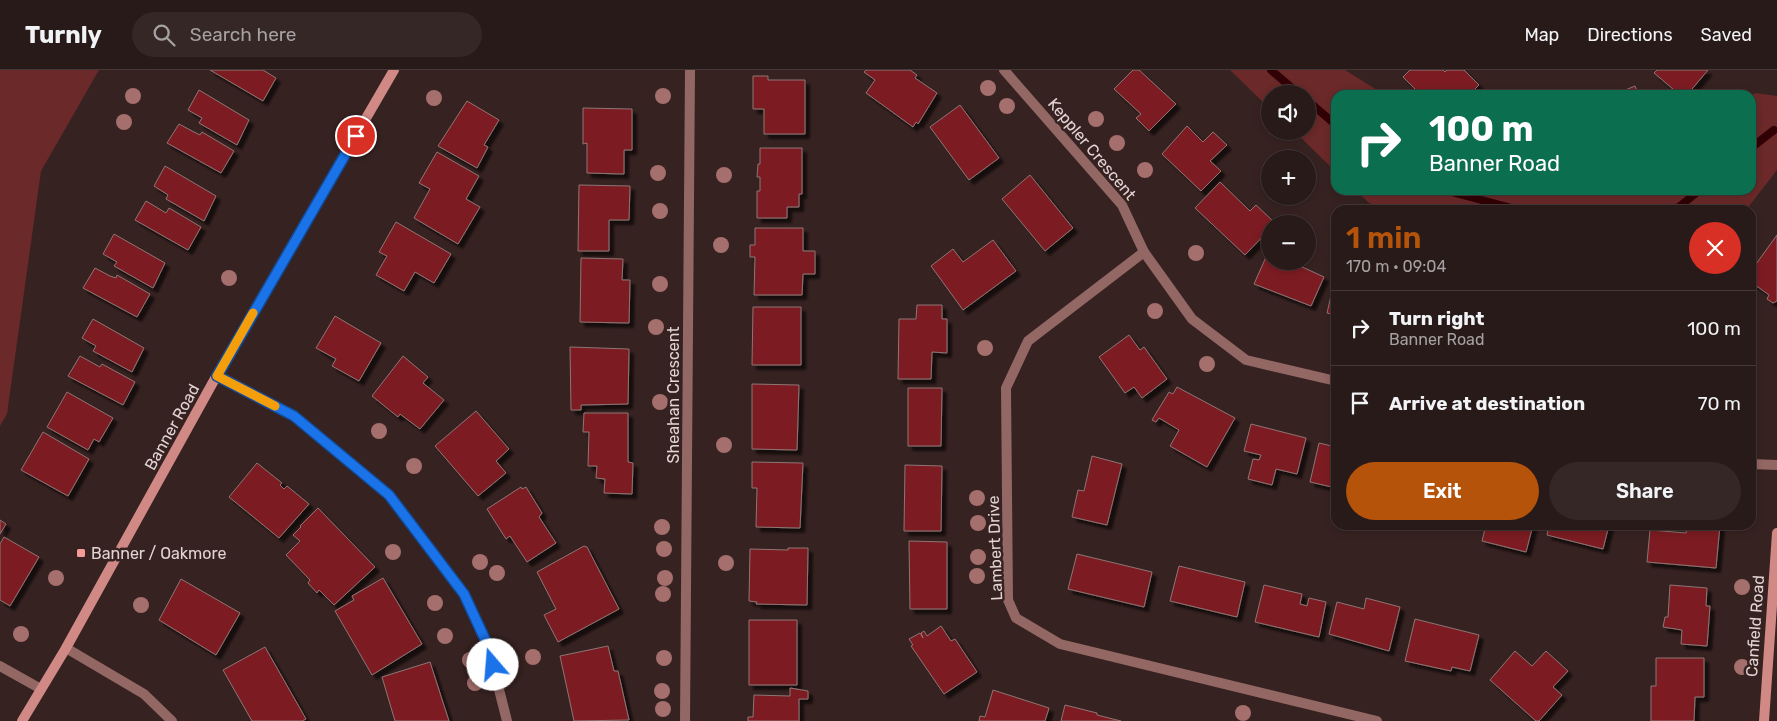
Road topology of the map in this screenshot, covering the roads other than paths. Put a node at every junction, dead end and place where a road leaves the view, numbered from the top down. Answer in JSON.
{"nodes":[{"id":1,"x":394,"y":70,"type":"edge"},
{"id":2,"x":690,"y":70,"type":"edge"},
{"id":3,"x":1004,"y":70,"type":"edge"},
{"id":4,"x":1144,"y":252,"type":"junction"},
{"id":5,"x":217,"y":376,"type":"junction"},
{"id":6,"x":1331,"y":380,"type":"edge"},
{"id":7,"x":1756,"y":464,"type":"edge"},
{"id":8,"x":1777,"y":465,"type":"edge"},
{"id":9,"x":1777,"y":533,"type":"edge"},
{"id":10,"x":66,"y":648,"type":"junction"},
{"id":11,"x":0,"y":666,"type":"edge"},
{"id":12,"x":41,"y":689,"type":"junction"},
{"id":13,"x":22,"y":721,"type":"edge"},
{"id":14,"x":172,"y":721,"type":"edge"},
{"id":15,"x":507,"y":721,"type":"edge"},
{"id":16,"x":685,"y":721,"type":"edge"},
{"id":17,"x":1377,"y":721,"type":"edge"},
{"id":18,"x":1764,"y":721,"type":"edge"}],
"edges":[{"from":1,"to":5,"type":"street","name":"Banner Road"},
{"from":2,"to":16,"type":"street","name":"Sheahan Crescent"},
{"from":3,"to":4,"type":"street","name":"Keppler Crescent"},
{"from":4,"to":6,"type":"street","name":"Keppler Crescent"},
{"from":4,"to":17,"type":"street","name":"Lambert Drive"},
{"from":5,"to":10,"type":"street","name":"Banner Road"},
{"from":5,"to":15,"type":"street"},
{"from":7,"to":8,"type":"street"},
{"from":9,"to":18,"type":"street","name":"Canfield Road"},
{"from":10,"to":12,"type":"street","name":"Banner Road"},
{"from":10,"to":14,"type":"street"},
{"from":11,"to":12,"type":"street"},
{"from":12,"to":13,"type":"street","name":"Banner Road"}]}
